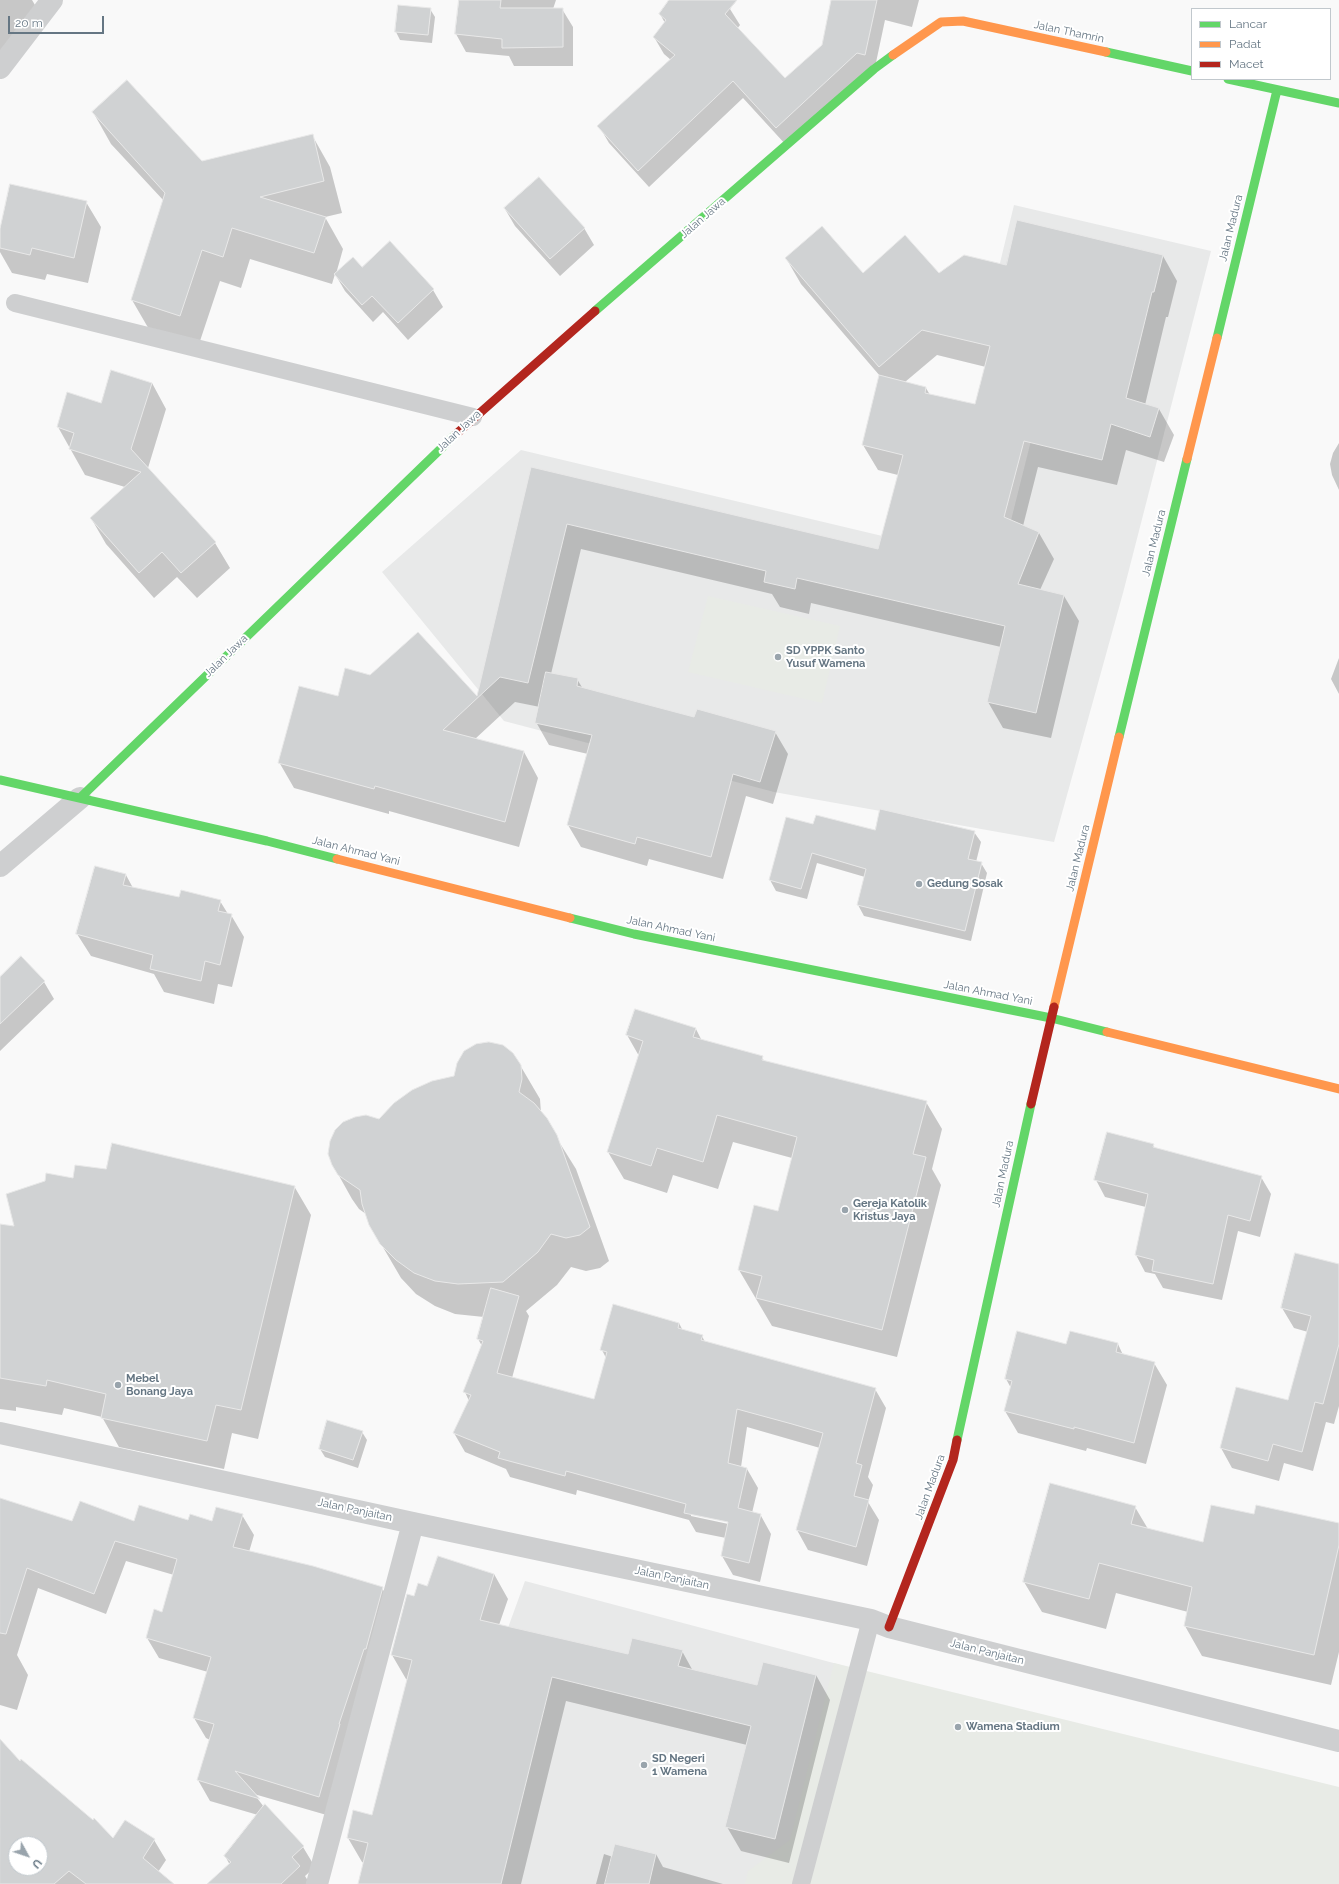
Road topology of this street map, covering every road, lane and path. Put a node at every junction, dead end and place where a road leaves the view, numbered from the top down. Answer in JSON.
{"nodes":[{"id":1,"x":52,"y":0,"type":"edge"},
{"id":2,"x":941,"y":22,"type":"joint"},
{"id":3,"x":0,"y":68,"type":"edge"},
{"id":4,"x":1191,"y":71,"type":"edge"},
{"id":5,"x":1232,"y":80,"type":"edge"},
{"id":6,"x":1277,"y":90,"type":"junction"},
{"id":7,"x":1339,"y":103,"type":"edge"},
{"id":8,"x":15,"y":303,"type":"dead end"},
{"id":9,"x":473,"y":417,"type":"junction"},
{"id":10,"x":0,"y":780,"type":"edge"},
{"id":11,"x":80,"y":798,"type":"junction"},
{"id":12,"x":0,"y":866,"type":"edge"},
{"id":13,"x":1051,"y":1018,"type":"junction"},
{"id":14,"x":1339,"y":1089,"type":"edge"},
{"id":15,"x":0,"y":1433,"type":"edge"},
{"id":16,"x":412,"y":1523,"type":"junction"},
{"id":17,"x":880,"y":1623,"type":"junction"},
{"id":18,"x":1339,"y":1741,"type":"edge"},
{"id":19,"x":317,"y":1884,"type":"edge"},
{"id":20,"x":801,"y":1884,"type":"edge"}],
"edges":[{"from":1,"to":3,"type":"street"},
{"from":2,"to":4,"type":"street","name":"Jalan Thamrin"},
{"from":2,"to":9,"type":"street","name":"Jalan Jawa"},
{"from":5,"to":6,"type":"street"},
{"from":6,"to":7,"type":"street"},
{"from":6,"to":13,"type":"street","name":"Jalan Madura"},
{"from":8,"to":9,"type":"lane"},
{"from":9,"to":11,"type":"street","name":"Jalan Jawa"},
{"from":10,"to":11,"type":"street","name":"Jalan Ahmad Yani"},
{"from":11,"to":12,"type":"street","name":"Jalan Jawa"},
{"from":11,"to":13,"type":"street","name":"Jalan Ahmad Yani"},
{"from":13,"to":14,"type":"street","name":"Jalan Ahmad Yani"},
{"from":13,"to":17,"type":"street","name":"Jalan Madura"},
{"from":15,"to":16,"type":"street","name":"Jalan Panjaitan"},
{"from":16,"to":17,"type":"street","name":"Jalan Panjaitan"},
{"from":16,"to":19,"type":"street"},
{"from":17,"to":18,"type":"street","name":"Jalan Panjaitan"},
{"from":17,"to":20,"type":"lane"}]}
